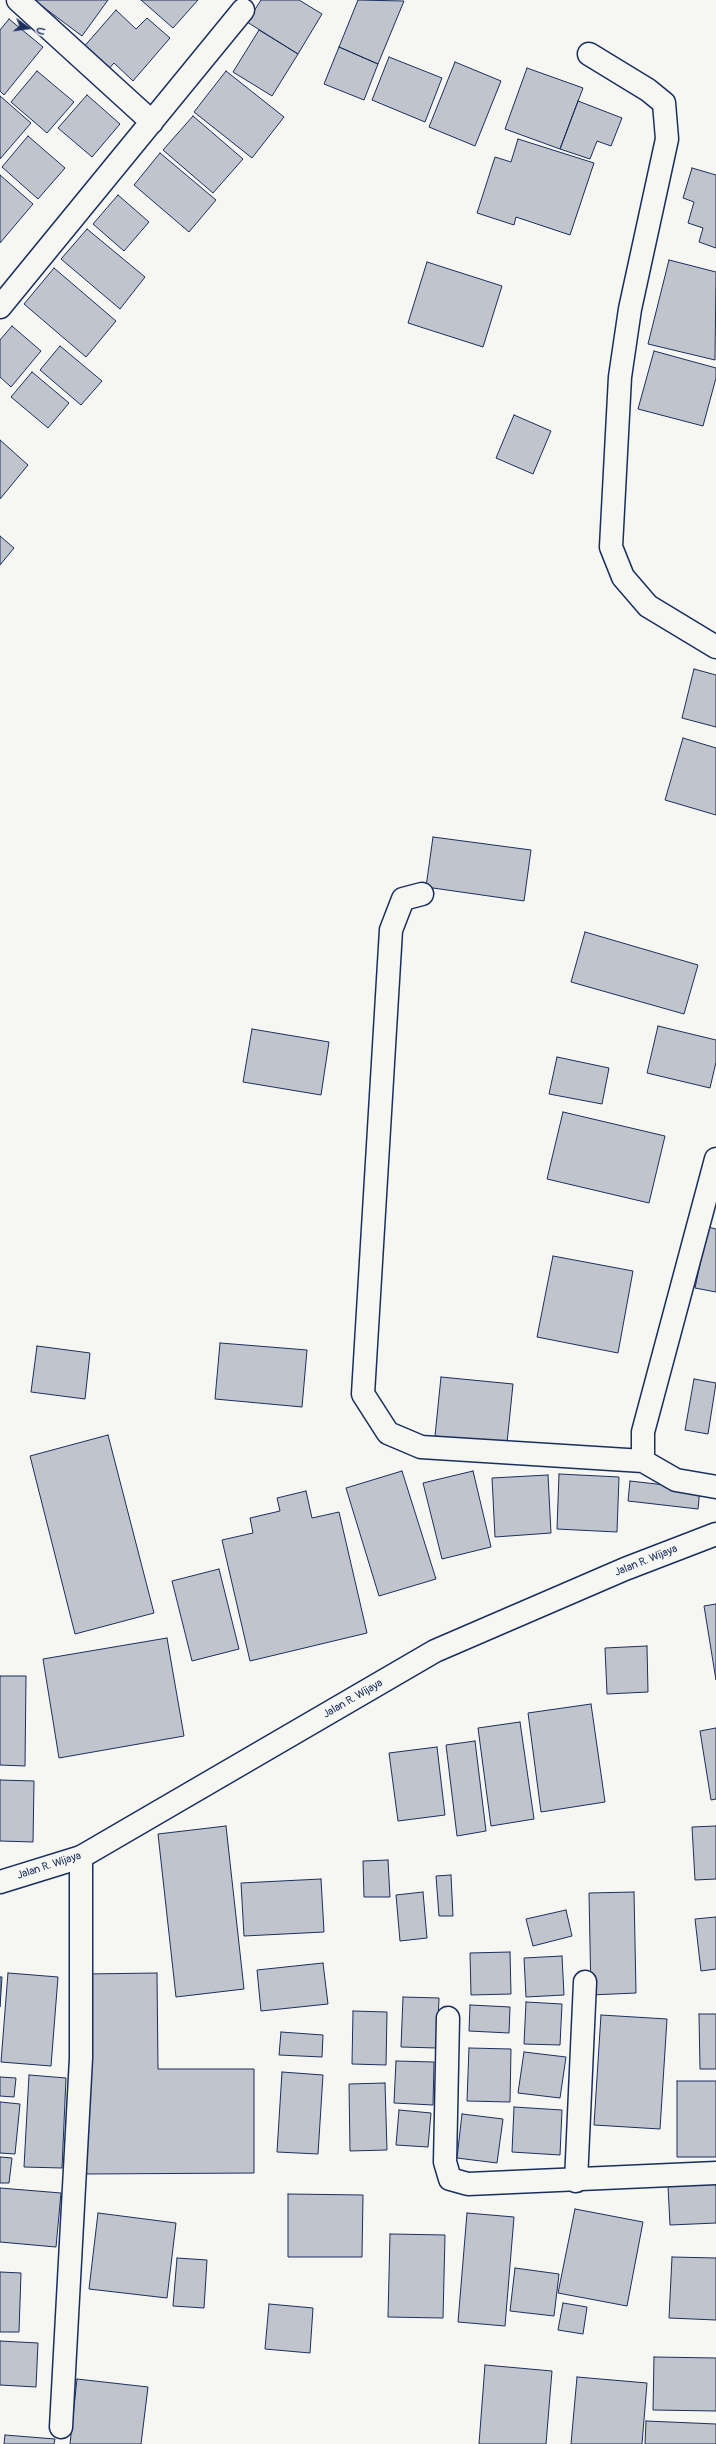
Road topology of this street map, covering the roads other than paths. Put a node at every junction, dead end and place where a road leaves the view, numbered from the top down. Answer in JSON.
{"nodes":[{"id":1,"x":18,"y":0,"type":"edge"},
{"id":2,"x":243,"y":10,"type":"dead end"},
{"id":3,"x":589,"y":54,"type":"dead end"},
{"id":4,"x":152,"y":122,"type":"junction"},
{"id":5,"x":0,"y":307,"type":"edge"},
{"id":6,"x":716,"y":647,"type":"edge"},
{"id":7,"x":422,"y":894,"type":"dead end"},
{"id":8,"x":716,"y":1159,"type":"edge"},
{"id":9,"x":643,"y":1461,"type":"junction"},
{"id":10,"x":716,"y":1487,"type":"edge"},
{"id":11,"x":716,"y":1534,"type":"edge"},
{"id":12,"x":81,"y":1857,"type":"junction"},
{"id":13,"x":0,"y":1882,"type":"edge"},
{"id":14,"x":586,"y":1982,"type":"dead end"},
{"id":15,"x":448,"y":2018,"type":"dead end"},
{"id":16,"x":716,"y":2173,"type":"edge"},
{"id":17,"x":576,"y":2181,"type":"junction"},
{"id":18,"x":61,"y":2427,"type":"dead end"}],
"edges":[{"from":1,"to":4,"type":"street"},
{"from":2,"to":4,"type":"street"},
{"from":3,"to":6,"type":"street"},
{"from":4,"to":5,"type":"street"},
{"from":7,"to":9,"type":"street"},
{"from":8,"to":9,"type":"street"},
{"from":9,"to":10,"type":"street"},
{"from":11,"to":12,"type":"street","name":"Jalan R. Wijaya"},
{"from":12,"to":13,"type":"street","name":"Jalan R. Wijaya"},
{"from":12,"to":18,"type":"street"},
{"from":14,"to":17,"type":"street"},
{"from":15,"to":17,"type":"street"},
{"from":16,"to":17,"type":"street"}]}
